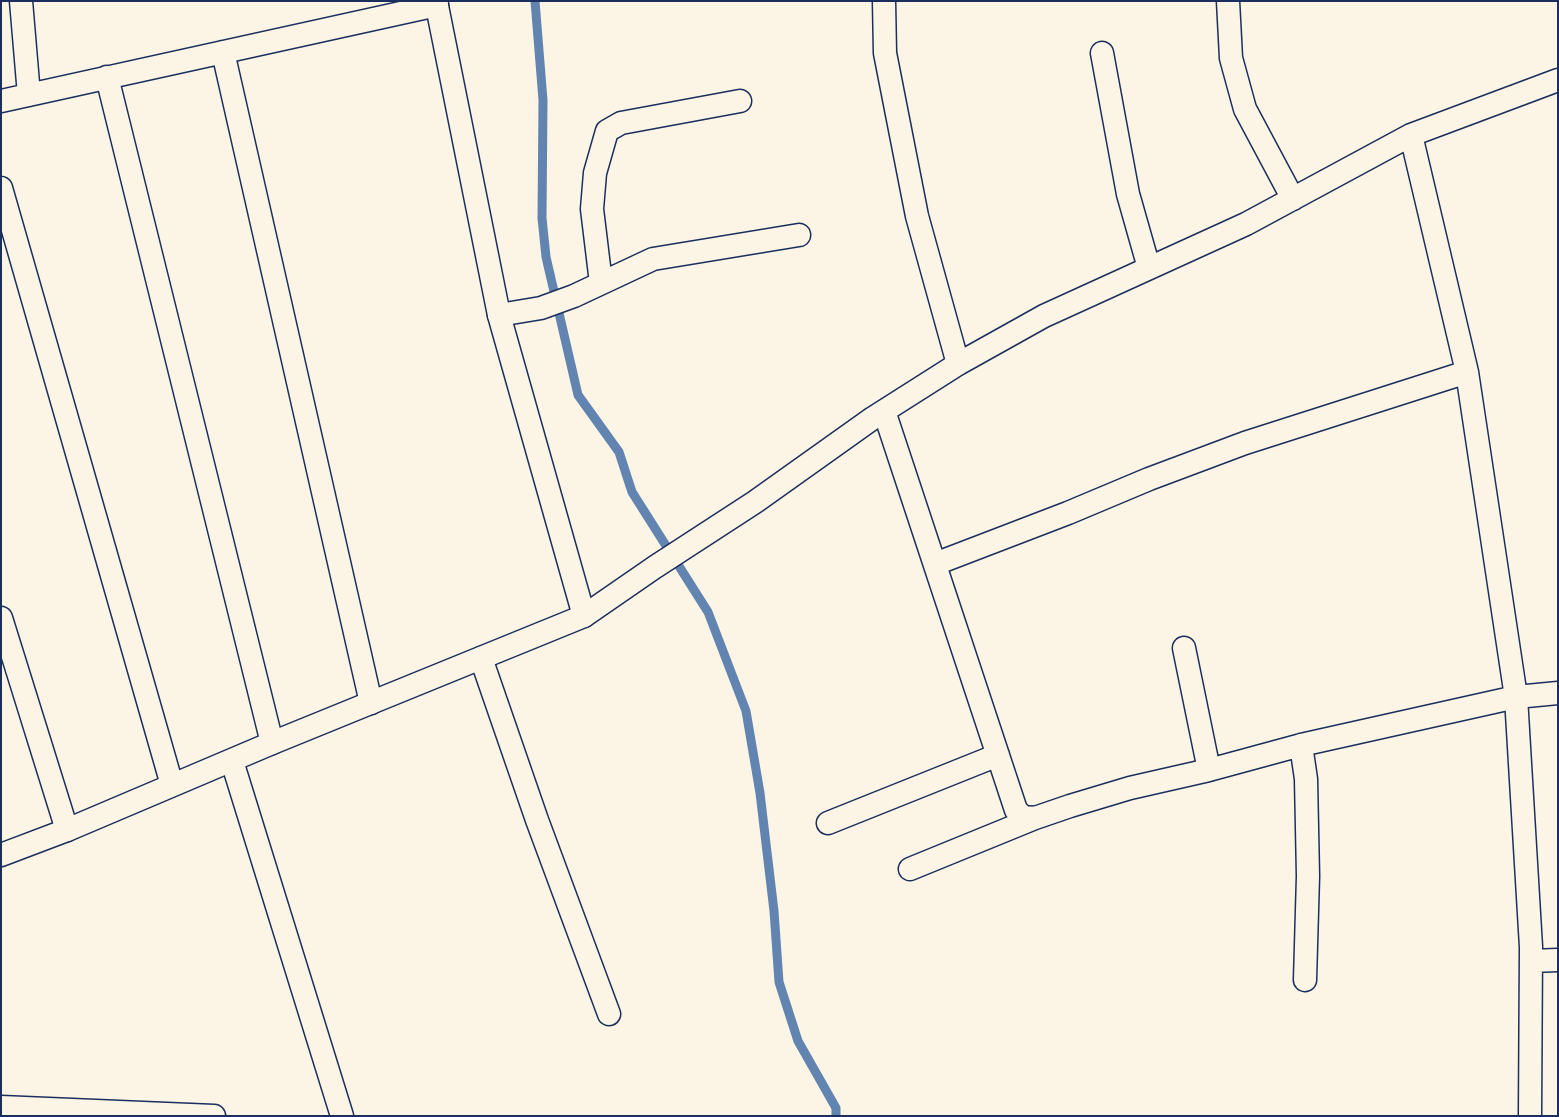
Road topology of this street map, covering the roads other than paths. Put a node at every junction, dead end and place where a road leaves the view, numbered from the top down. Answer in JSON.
{"nodes":[{"id":1,"x":21,"y":1,"type":"edge"},
{"id":2,"x":884,"y":1,"type":"edge"},
{"id":3,"x":1228,"y":1,"type":"edge"},
{"id":4,"x":437,"y":3,"type":"edge"},
{"id":5,"x":223,"y":52,"type":"junction"},
{"id":6,"x":1102,"y":53,"type":"dead end"},
{"id":7,"x":107,"y":78,"type":"junction"},
{"id":8,"x":1558,"y":80,"type":"edge"},
{"id":9,"x":29,"y":95,"type":"junction"},
{"id":10,"x":1,"y":101,"type":"edge"},
{"id":11,"x":740,"y":101,"type":"dead end"},
{"id":12,"x":1411,"y":135,"type":"junction"},
{"id":13,"x":1,"y":188,"type":"edge"},
{"id":14,"x":1293,"y":199,"type":"junction"},
{"id":15,"x":799,"y":235,"type":"dead end"},
{"id":16,"x":1149,"y":268,"type":"junction"},
{"id":17,"x":601,"y":283,"type":"junction"},
{"id":18,"x":499,"y":315,"type":"junction"},
{"id":19,"x":958,"y":364,"type":"junction"},
{"id":20,"x":1467,"y":372,"type":"junction"},
{"id":21,"x":884,"y":411,"type":"junction"},
{"id":22,"x":935,"y":564,"type":"junction"},
{"id":23,"x":584,"y":616,"type":"junction"},
{"id":24,"x":1,"y":618,"type":"edge"},
{"id":25,"x":1184,"y":648,"type":"dead end"},
{"id":26,"x":481,"y":658,"type":"junction"},
{"id":27,"x":1558,"y":693,"type":"edge"},
{"id":28,"x":1516,"y":697,"type":"junction"},
{"id":29,"x":370,"y":703,"type":"junction"},
{"id":30,"x":272,"y":743,"type":"junction"},
{"id":31,"x":1301,"y":745,"type":"junction"},
{"id":32,"x":998,"y":755,"type":"junction"},
{"id":33,"x":232,"y":761,"type":"junction"},
{"id":34,"x":1209,"y":770,"type":"junction"},
{"id":35,"x":172,"y":785,"type":"junction"},
{"id":36,"x":1034,"y":818,"type":"junction"},
{"id":37,"x":828,"y":823,"type":"dead end"},
{"id":38,"x":67,"y":830,"type":"junction"},
{"id":39,"x":1,"y":856,"type":"edge"},
{"id":40,"x":910,"y":869,"type":"dead end"},
{"id":41,"x":1558,"y":960,"type":"edge"},
{"id":42,"x":1531,"y":961,"type":"junction"},
{"id":43,"x":1305,"y":980,"type":"dead end"},
{"id":44,"x":609,"y":1014,"type":"dead end"},
{"id":45,"x":1,"y":1107,"type":"edge"},
{"id":46,"x":214,"y":1116,"type":"edge"},
{"id":47,"x":342,"y":1116,"type":"edge"},
{"id":48,"x":1530,"y":1116,"type":"edge"}],
"edges":[{"from":1,"to":9,"type":"street"},
{"from":2,"to":19,"type":"street"},
{"from":3,"to":14,"type":"street"},
{"from":4,"to":5,"type":"street"},
{"from":4,"to":18,"type":"street"},
{"from":5,"to":7,"type":"street"},
{"from":5,"to":29,"type":"street"},
{"from":6,"to":16,"type":"street"},
{"from":7,"to":9,"type":"street"},
{"from":7,"to":30,"type":"street"},
{"from":8,"to":12,"type":"street"},
{"from":9,"to":10,"type":"street"},
{"from":11,"to":17,"type":"street"},
{"from":12,"to":14,"type":"street"},
{"from":12,"to":20,"type":"street"},
{"from":13,"to":35,"type":"street"},
{"from":14,"to":16,"type":"street"},
{"from":15,"to":17,"type":"street"},
{"from":16,"to":19,"type":"street"},
{"from":17,"to":18,"type":"street"},
{"from":18,"to":23,"type":"street"},
{"from":19,"to":21,"type":"street"},
{"from":20,"to":22,"type":"street"},
{"from":20,"to":28,"type":"street"},
{"from":21,"to":22,"type":"street"},
{"from":21,"to":23,"type":"street"},
{"from":22,"to":32,"type":"street"},
{"from":23,"to":26,"type":"street"},
{"from":24,"to":38,"type":"street"},
{"from":25,"to":34,"type":"street"},
{"from":26,"to":29,"type":"street"},
{"from":26,"to":44,"type":"street"},
{"from":27,"to":28,"type":"street"},
{"from":28,"to":31,"type":"street"},
{"from":28,"to":42,"type":"street"},
{"from":29,"to":30,"type":"street"},
{"from":30,"to":33,"type":"street"},
{"from":31,"to":34,"type":"street"},
{"from":31,"to":43,"type":"street"},
{"from":32,"to":36,"type":"street"},
{"from":32,"to":37,"type":"street"},
{"from":33,"to":35,"type":"street"},
{"from":33,"to":47,"type":"street"},
{"from":34,"to":36,"type":"street"},
{"from":35,"to":38,"type":"street"},
{"from":36,"to":40,"type":"street"},
{"from":38,"to":39,"type":"street"},
{"from":41,"to":42,"type":"street"},
{"from":42,"to":48,"type":"street"},
{"from":45,"to":46,"type":"street"}]}
